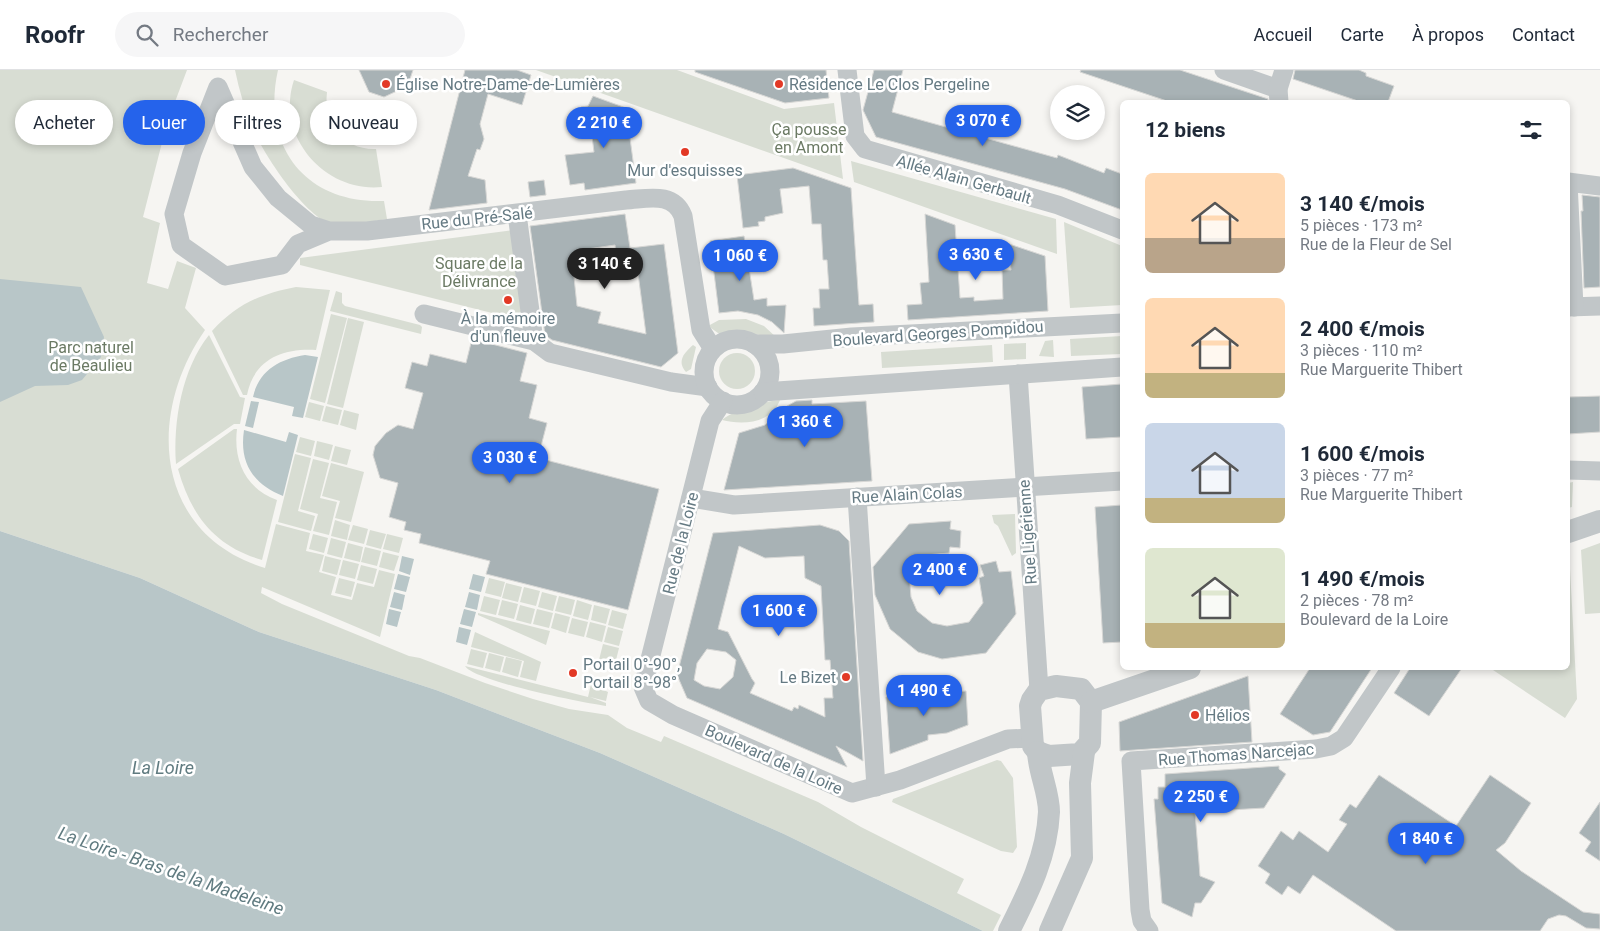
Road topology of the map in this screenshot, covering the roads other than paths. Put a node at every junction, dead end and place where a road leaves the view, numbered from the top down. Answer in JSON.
{"nodes":[{"id":1,"x":847,"y":70,"type":"edge"},
{"id":2,"x":1224,"y":70,"type":"edge"},
{"id":3,"x":1284,"y":70,"type":"edge"},
{"id":4,"x":1279,"y":96,"type":"edge"},
{"id":5,"x":1570,"y":182,"type":"edge"},
{"id":6,"x":1600,"y":186,"type":"edge"},
{"id":7,"x":517,"y":214,"type":"junction"},
{"id":8,"x":1120,"y":229,"type":"edge"},
{"id":9,"x":329,"y":231,"type":"junction"},
{"id":10,"x":1570,"y":265,"type":"edge"},
{"id":11,"x":1600,"y":306,"type":"edge"},
{"id":12,"x":1571,"y":307,"type":"edge"},
{"id":13,"x":424,"y":314,"type":"dead end"},
{"id":14,"x":1120,"y":323,"type":"edge"},
{"id":15,"x":534,"y":341,"type":"junction"},
{"id":16,"x":754,"y":344,"type":"junction"},
{"id":17,"x":713,"y":349,"type":"junction"},
{"id":18,"x":1120,"y":367,"type":"edge"},
{"id":19,"x":1018,"y":374,"type":"junction"},
{"id":20,"x":708,"y":387,"type":"junction"},
{"id":21,"x":763,"y":392,"type":"junction"},
{"id":22,"x":723,"y":401,"type":"junction"},
{"id":23,"x":1570,"y":470,"type":"edge"},
{"id":24,"x":1600,"y":470,"type":"edge"},
{"id":25,"x":1120,"y":481,"type":"edge"},
{"id":26,"x":1024,"y":488,"type":"junction"},
{"id":27,"x":857,"y":497,"type":"junction"},
{"id":28,"x":691,"y":498,"type":"junction"},
{"id":29,"x":1600,"y":521,"type":"edge"},
{"id":30,"x":1570,"y":531,"type":"edge"},
{"id":31,"x":1184,"y":670,"type":"edge"},
{"id":32,"x":1389,"y":670,"type":"edge"},
{"id":33,"x":643,"y":688,"type":"joint"},
{"id":34,"x":1039,"y":690,"type":"junction"},
{"id":35,"x":1091,"y":702,"type":"junction"},
{"id":36,"x":1035,"y":745,"type":"junction"},
{"id":37,"x":1084,"y":752,"type":"junction"},
{"id":38,"x":876,"y":787,"type":"junction"},
{"id":39,"x":1009,"y":931,"type":"edge"},
{"id":40,"x":1050,"y":931,"type":"edge"},
{"id":41,"x":1148,"y":931,"type":"edge"}],
"edges":[{"from":1,"to":8,"type":"street","name":"Allée Alain Gerbault"},
{"from":2,"to":4,"type":"street"},
{"from":3,"to":4,"type":"street"},
{"from":5,"to":6,"type":"street"},
{"from":7,"to":9,"type":"street","name":"Rue du Pré-Salé"},
{"from":7,"to":15,"type":"street"},
{"from":7,"to":17,"type":"street","name":"Rue du Pré-Salé"},
{"from":9,"to":9,"type":"street","name":"Rue du Pré-Salé"},
{"from":10,"to":12,"type":"street"},
{"from":11,"to":12,"type":"street"},
{"from":13,"to":15,"type":"street"},
{"from":14,"to":16,"type":"street","name":"Boulevard Georges Pompidou"},
{"from":15,"to":20,"type":"street"},
{"from":16,"to":17,"type":"street"},
{"from":16,"to":21,"type":"street"},
{"from":17,"to":20,"type":"street"},
{"from":18,"to":19,"type":"street"},
{"from":19,"to":21,"type":"street"},
{"from":19,"to":26,"type":"street","name":"Rue Ligérienne"},
{"from":20,"to":22,"type":"street"},
{"from":21,"to":22,"type":"street"},
{"from":22,"to":28,"type":"street","name":"Rue de la Loire"},
{"from":23,"to":24,"type":"street"},
{"from":25,"to":26,"type":"street","name":"Rue Alain Colas"},
{"from":26,"to":27,"type":"street","name":"Rue Alain Colas"},
{"from":26,"to":34,"type":"street","name":"Rue Ligérienne"},
{"from":27,"to":28,"type":"street","name":"Rue Alain Colas"},
{"from":27,"to":38,"type":"street"},
{"from":28,"to":33,"type":"street","name":"Rue de la Loire"},
{"from":29,"to":30,"type":"street"},
{"from":31,"to":35,"type":"street"},
{"from":32,"to":41,"type":"street","name":"Rue Thomas Narcejac"},
{"from":33,"to":38,"type":"street","name":"Boulevard de la Loire"},
{"from":34,"to":35,"type":"street"},
{"from":34,"to":36,"type":"street"},
{"from":35,"to":37,"type":"street"},
{"from":36,"to":37,"type":"street"},
{"from":36,"to":38,"type":"street","name":"Boulevard de la Loire"},
{"from":36,"to":39,"type":"street"},
{"from":37,"to":40,"type":"street"}]}
